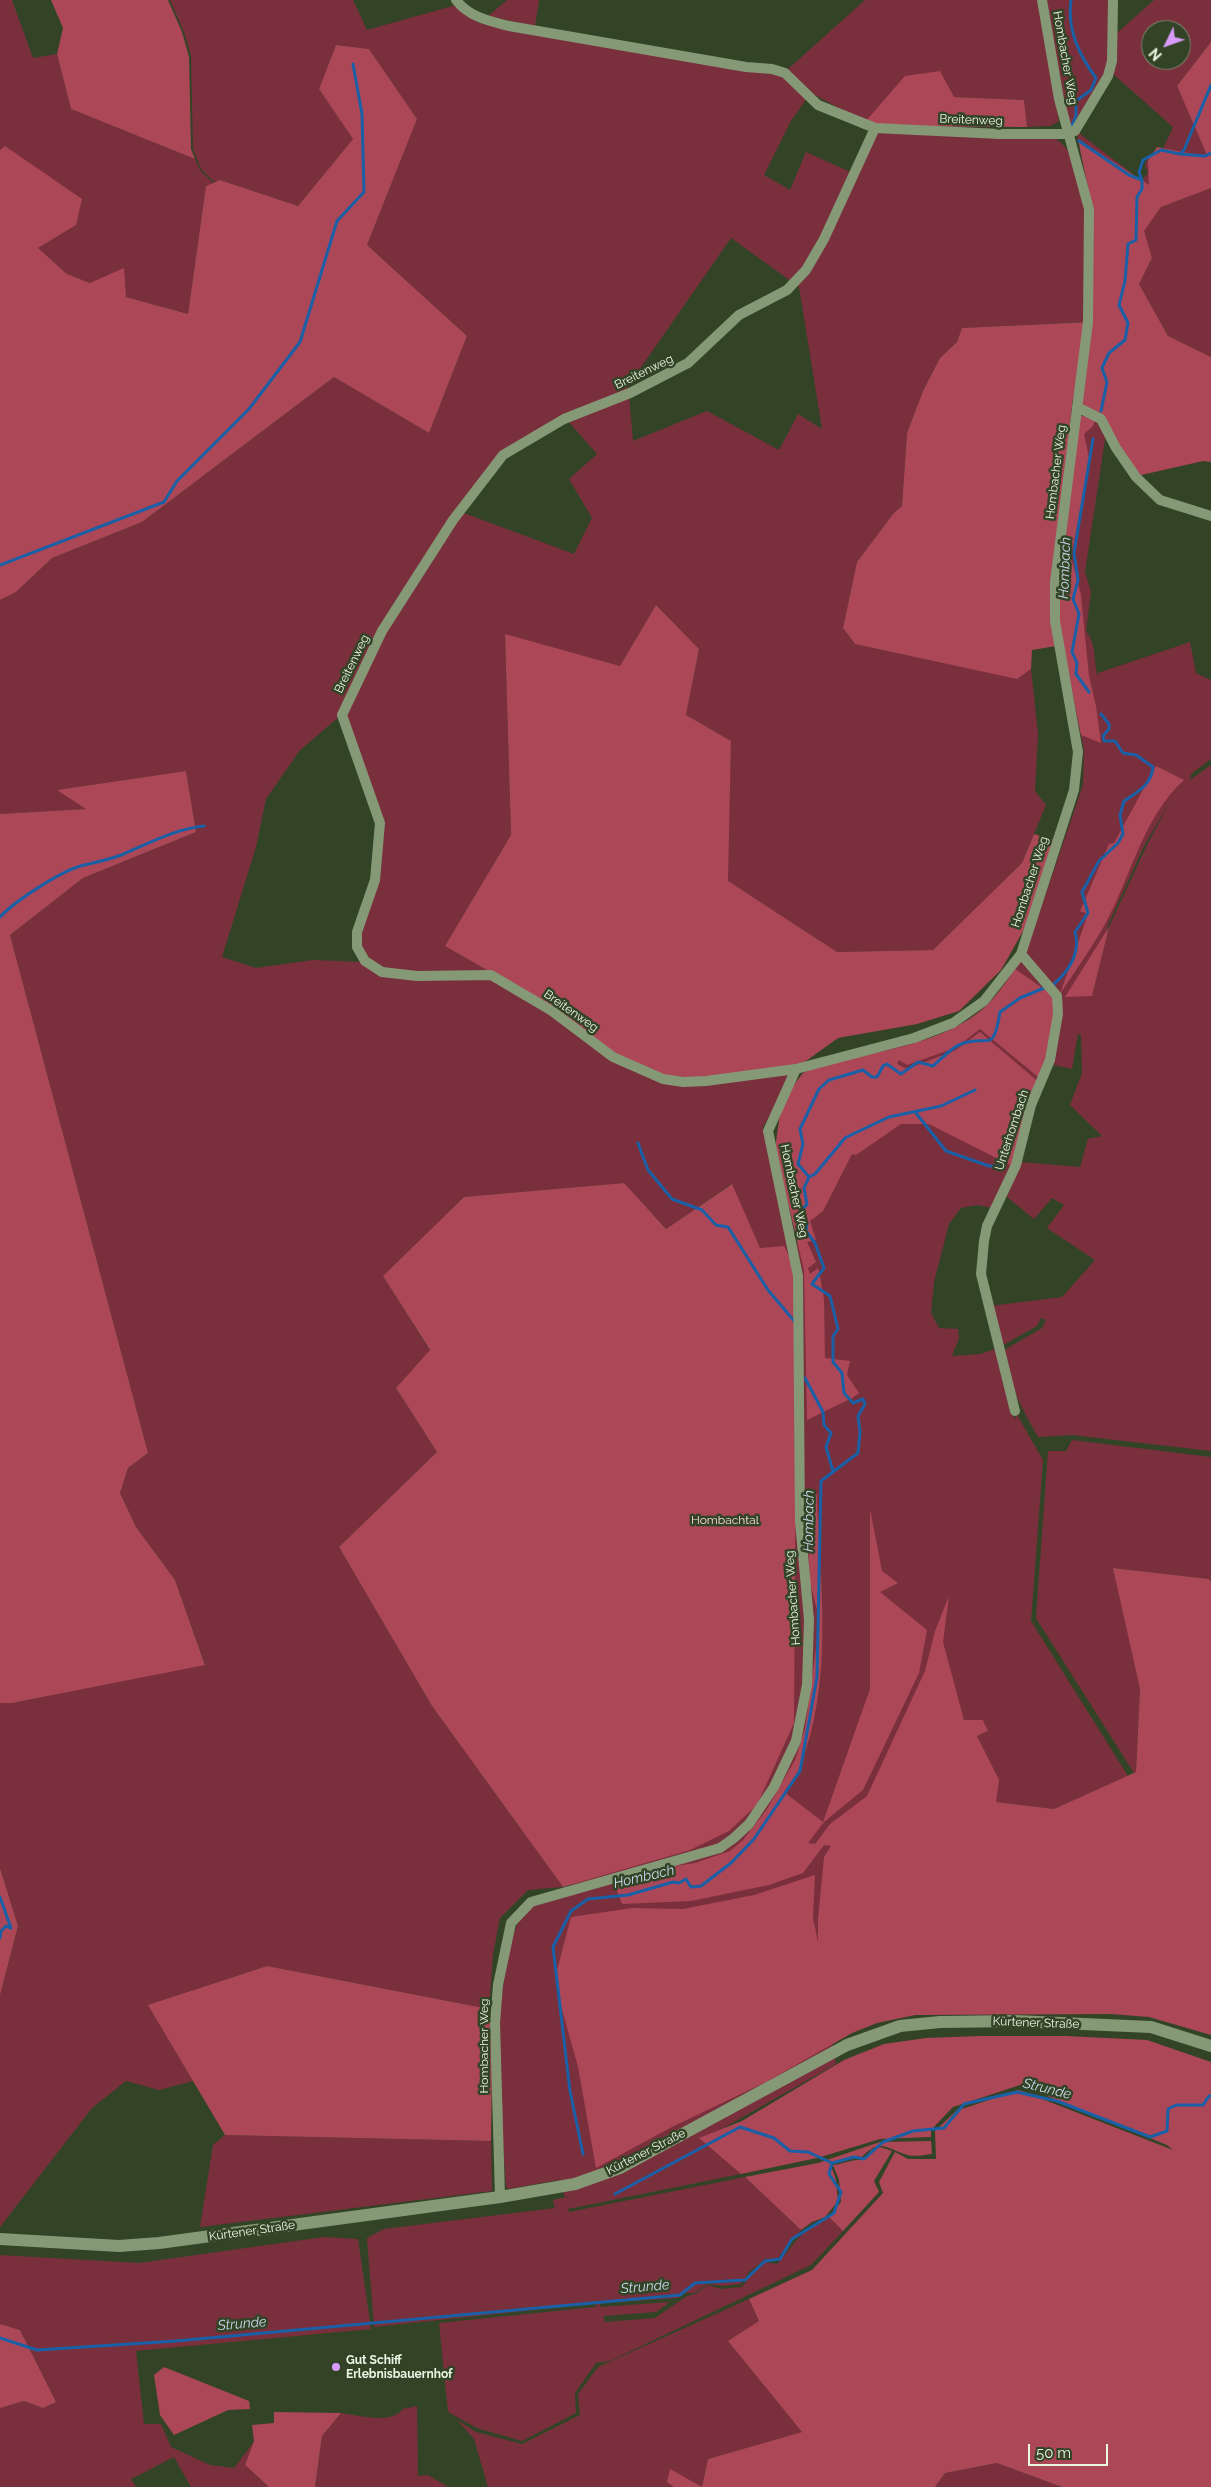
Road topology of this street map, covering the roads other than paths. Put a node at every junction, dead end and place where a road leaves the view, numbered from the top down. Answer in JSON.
{"nodes":[{"id":1,"x":456,"y":0,"type":"edge"},
{"id":2,"x":1042,"y":0,"type":"edge"},
{"id":3,"x":1113,"y":0,"type":"edge"},
{"id":4,"x":875,"y":128,"type":"junction"},
{"id":5,"x":1066,"y":134,"type":"junction"},
{"id":6,"x":1077,"y":407,"type":"junction"},
{"id":7,"x":1211,"y":516,"type":"edge"},
{"id":8,"x":1020,"y":954,"type":"junction"},
{"id":9,"x":796,"y":1069,"type":"junction"},
{"id":10,"x":1015,"y":1411,"type":"dead end"},
{"id":11,"x":1211,"y":2046,"type":"edge"},
{"id":12,"x":500,"y":2197,"type":"junction"},
{"id":13,"x":0,"y":2239,"type":"edge"}],
"edges":[{"from":1,"to":4,"type":"street","name":"Breitenweg"},
{"from":2,"to":5,"type":"street","name":"Hombacher Weg"},
{"from":3,"to":5,"type":"street"},
{"from":4,"to":5,"type":"street","name":"Breitenweg"},
{"from":4,"to":9,"type":"street","name":"Breitenweg"},
{"from":5,"to":6,"type":"street","name":"Hombacher Weg"},
{"from":6,"to":7,"type":"street"},
{"from":6,"to":8,"type":"street","name":"Hombacher Weg"},
{"from":8,"to":9,"type":"street","name":"Hombacher Weg"},
{"from":8,"to":10,"type":"street","name":"Unterhombach"},
{"from":9,"to":12,"type":"street","name":"Hombacher Weg"},
{"from":11,"to":12,"type":"main road","name":"Kürtener Straße"},
{"from":12,"to":13,"type":"main road","name":"Kürtener Straße"}]}
